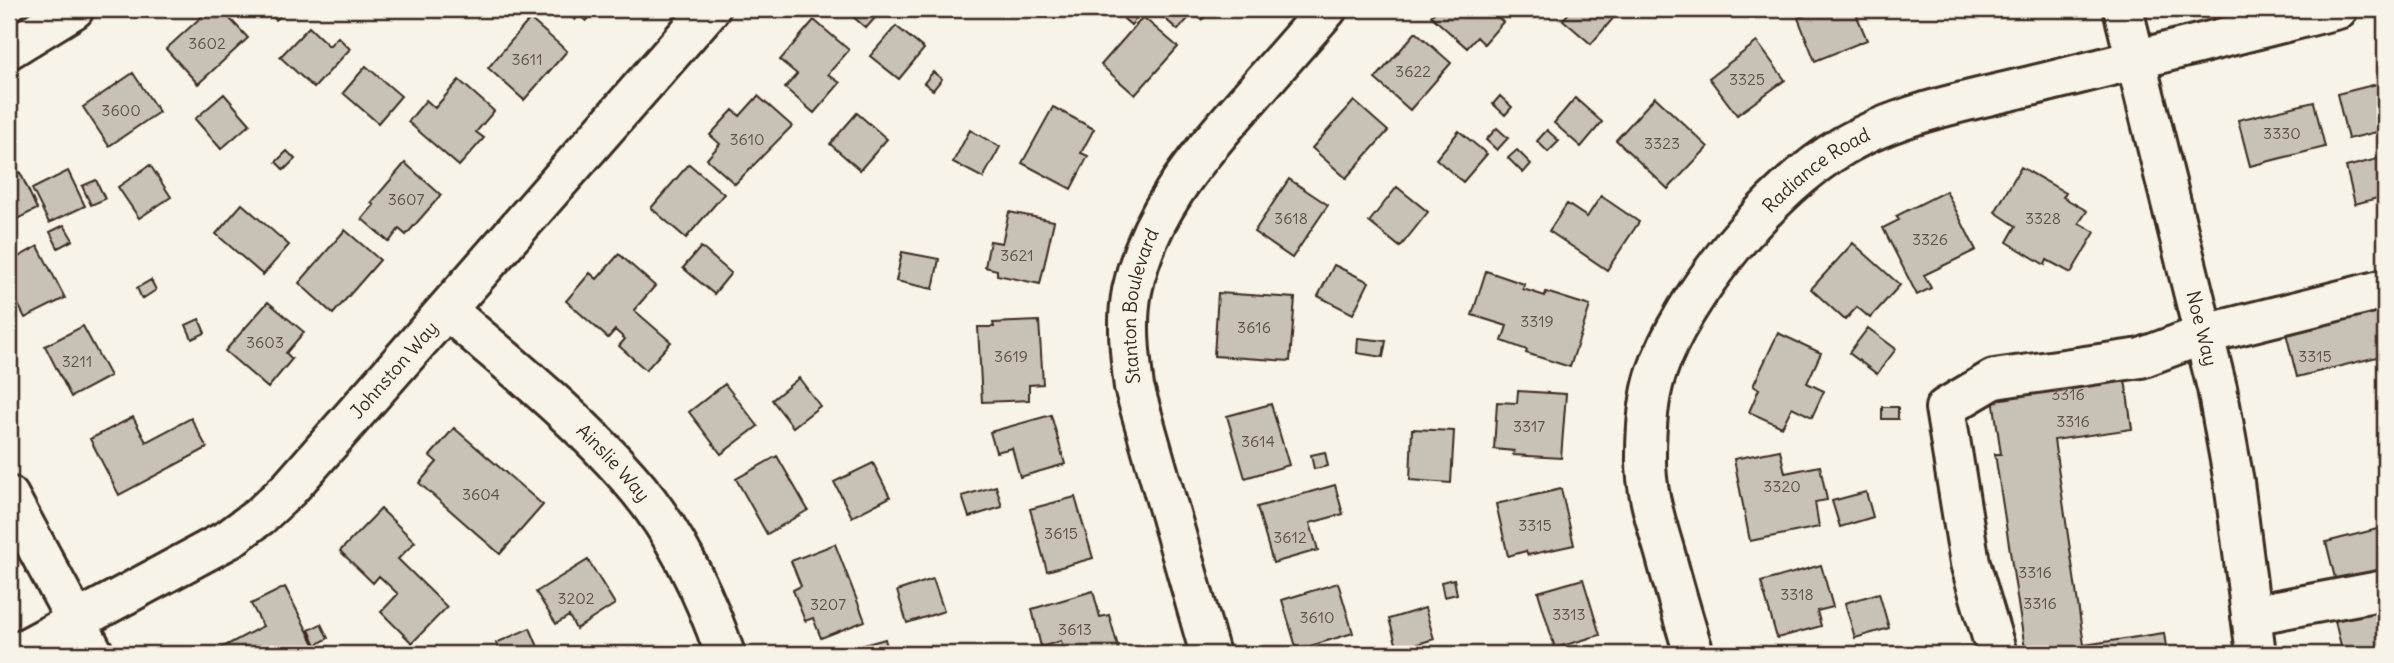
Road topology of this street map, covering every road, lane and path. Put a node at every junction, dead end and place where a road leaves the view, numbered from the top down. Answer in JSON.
{"nodes":[{"id":1,"x":74,"y":9,"type":"edge"},
{"id":2,"x":710,"y":9,"type":"edge"},
{"id":3,"x":1327,"y":9,"type":"edge"},
{"id":4,"x":2123,"y":9,"type":"edge"},
{"id":5,"x":2338,"y":9,"type":"edge"},
{"id":6,"x":9,"y":49,"type":"edge"},
{"id":7,"x":2136,"y":59,"type":"junction"},
{"id":8,"x":2385,"y":289,"type":"edge"},
{"id":9,"x":447,"y":310,"type":"junction"},
{"id":10,"x":2205,"y":334,"type":"junction"},
{"id":11,"x":9,"y":496,"type":"edge"},
{"id":12,"x":2385,"y":590,"type":"edge"},
{"id":13,"x":2251,"y":615,"type":"junction"},
{"id":14,"x":86,"y":638,"type":"edge"},
{"id":15,"x":15,"y":654,"type":"edge"},
{"id":16,"x":725,"y":654,"type":"edge"},
{"id":17,"x":1209,"y":654,"type":"edge"},
{"id":18,"x":1694,"y":654,"type":"edge"},
{"id":19,"x":1997,"y":654,"type":"edge"},
{"id":20,"x":2256,"y":654,"type":"edge"}],
"edges":[{"from":1,"to":6,"type":"street"},
{"from":2,"to":9,"type":"street","name":"Johnston Way"},
{"from":3,"to":17,"type":"street","name":"Stanton Boulevard"},
{"from":4,"to":7,"type":"street","name":"Noe Way"},
{"from":5,"to":7,"type":"street","name":"Radiance Road"},
{"from":7,"to":10,"type":"street","name":"Noe Way"},
{"from":7,"to":18,"type":"street","name":"Radiance Road"},
{"from":8,"to":10,"type":"street"},
{"from":9,"to":14,"type":"street","name":"Johnston Way"},
{"from":9,"to":16,"type":"street","name":"Ainslie Way"},
{"from":10,"to":13,"type":"street","name":"Noe Way"},
{"from":10,"to":19,"type":"street"},
{"from":11,"to":14,"type":"street"},
{"from":12,"to":13,"type":"street"},
{"from":13,"to":20,"type":"street","name":"Noe Way"},
{"from":14,"to":15,"type":"street","name":"Johnston Way"}]}
